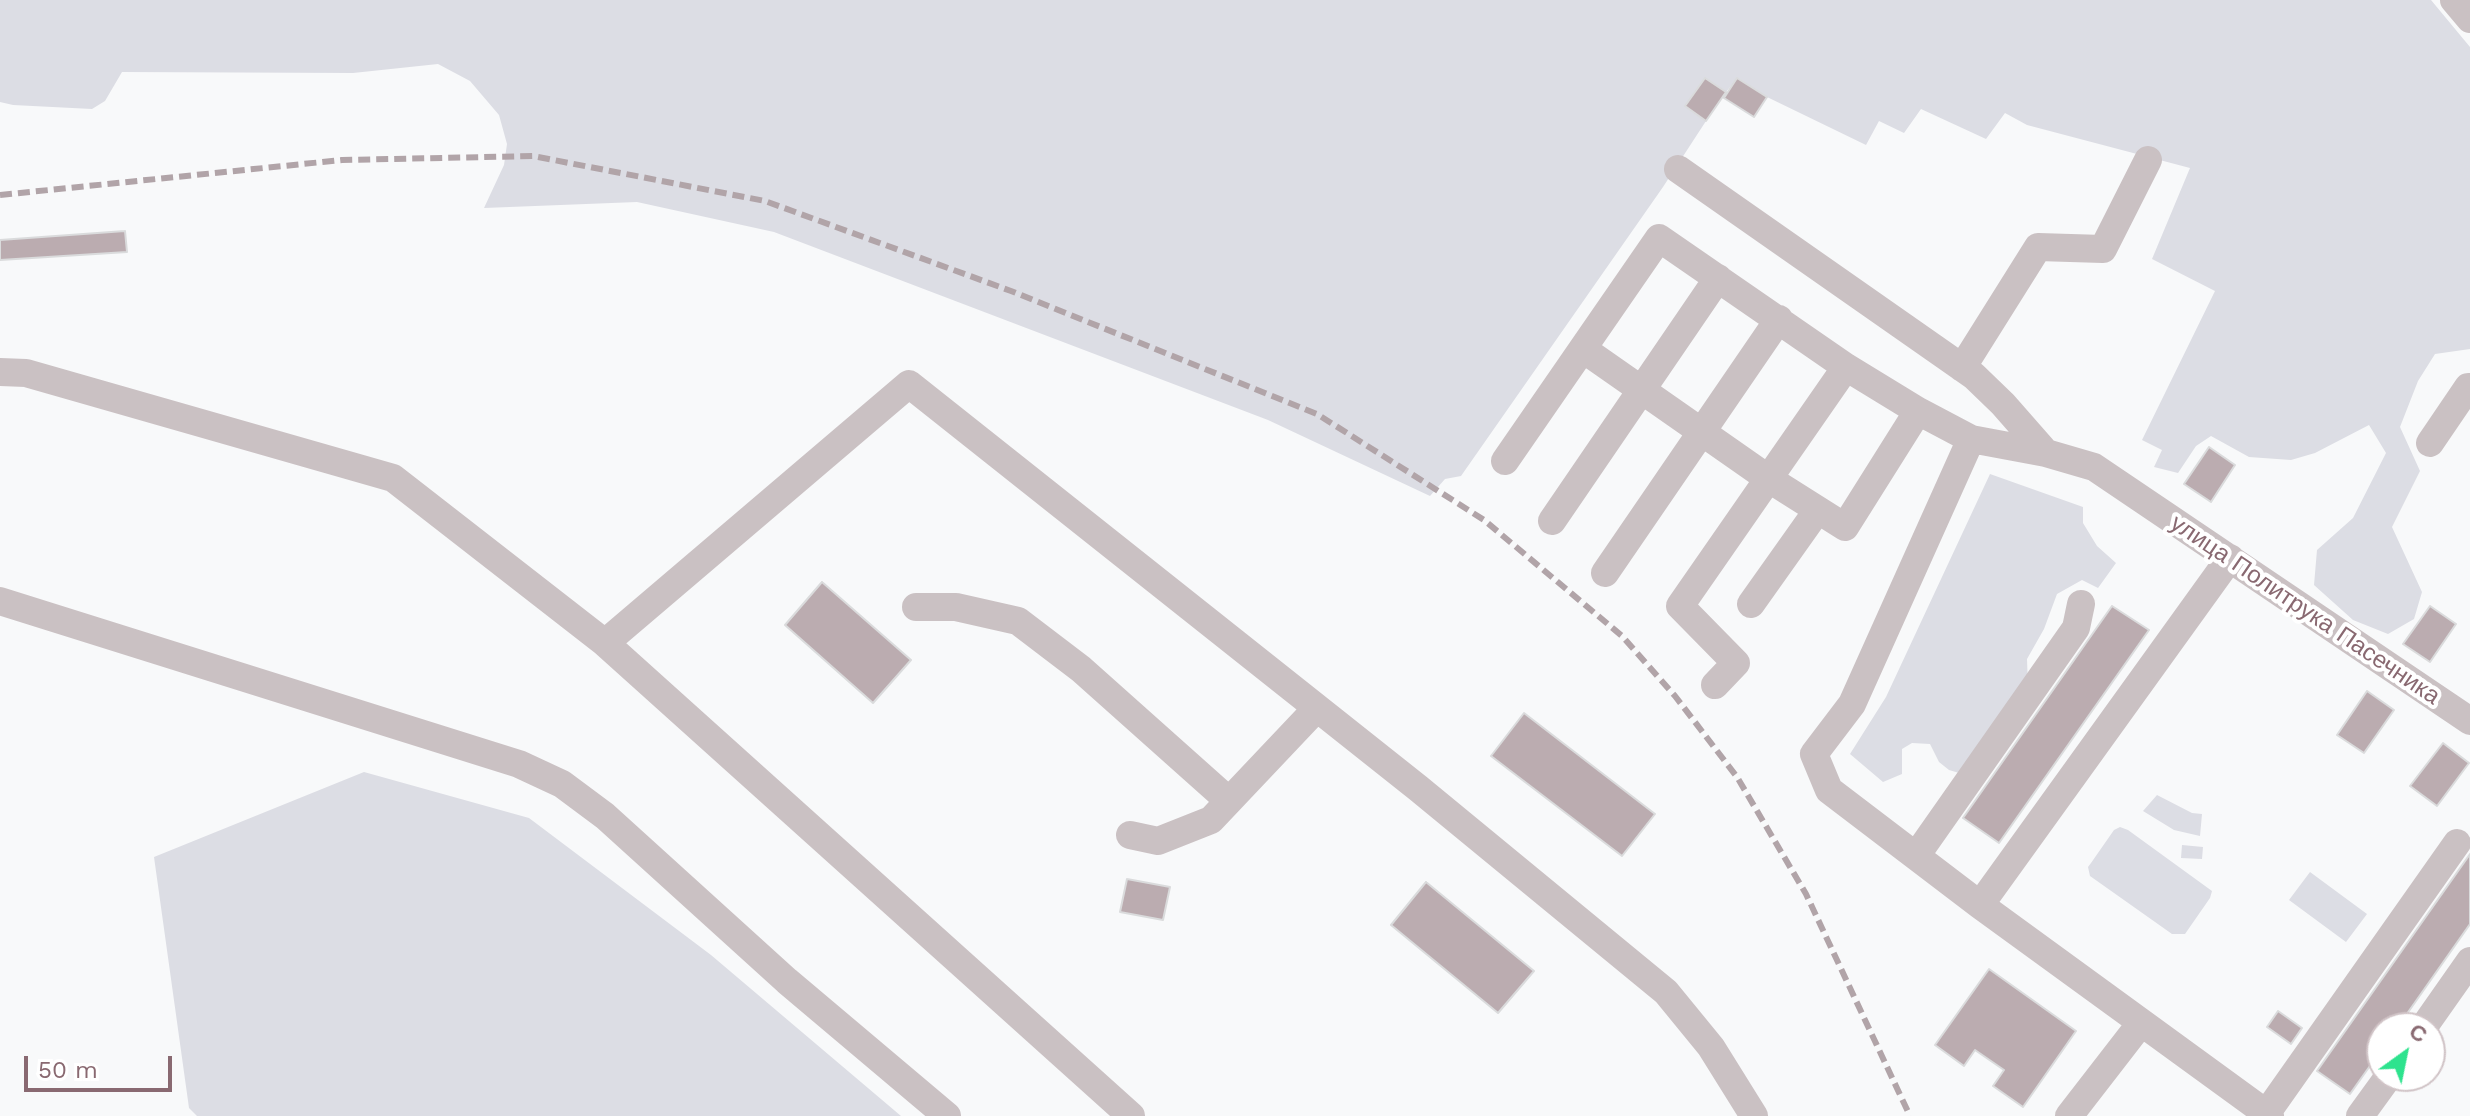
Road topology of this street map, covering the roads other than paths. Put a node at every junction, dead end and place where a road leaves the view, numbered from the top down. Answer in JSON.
{"nodes":[{"id":1,"x":2454,"y":0,"type":"edge"},
{"id":2,"x":2470,"y":19,"type":"edge"},
{"id":3,"x":2148,"y":160,"type":"dead end"},
{"id":4,"x":1678,"y":169,"type":"dead end"},
{"id":5,"x":1718,"y":278,"type":"junction"},
{"id":6,"x":1779,"y":319,"type":"junction"},
{"id":7,"x":1583,"y":349,"type":"junction"},
{"id":8,"x":1846,"y":367,"type":"junction"},
{"id":9,"x":1962,"y":368,"type":"junction"},
{"id":10,"x":0,"y":372,"type":"edge"},
{"id":11,"x":2470,"y":388,"type":"edge"},
{"id":12,"x":1642,"y":389,"type":"junction"},
{"id":13,"x":1918,"y":411,"type":"junction"},
{"id":14,"x":1703,"y":430,"type":"junction"},
{"id":15,"x":1971,"y":439,"type":"junction"},
{"id":16,"x":2430,"y":443,"type":"dead end"},
{"id":17,"x":2046,"y":453,"type":"junction"},
{"id":18,"x":1505,"y":461,"type":"dead end"},
{"id":19,"x":1769,"y":479,"type":"junction"},
{"id":20,"x":1817,"y":511,"type":"junction"},
{"id":21,"x":1552,"y":521,"type":"dead end"},
{"id":22,"x":2230,"y":558,"type":"junction"},
{"id":23,"x":1605,"y":573,"type":"dead end"},
{"id":24,"x":1751,"y":604,"type":"dead end"},
{"id":25,"x":2081,"y":604,"type":"dead end"},
{"id":26,"x":1,"y":606,"type":"edge"},
{"id":27,"x":916,"y":607,"type":"dead end"},
{"id":28,"x":605,"y":643,"type":"junction"},
{"id":29,"x":1715,"y":685,"type":"dead end"},
{"id":30,"x":1317,"y":708,"type":"junction"},
{"id":31,"x":2470,"y":721,"type":"edge"},
{"id":32,"x":1229,"y":801,"type":"junction"},
{"id":33,"x":1130,"y":835,"type":"dead end"},
{"id":34,"x":2457,"y":843,"type":"dead end"},
{"id":35,"x":1916,"y":856,"type":"junction"},
{"id":36,"x":1980,"y":905,"type":"junction"},
{"id":37,"x":2470,"y":961,"type":"edge"},
{"id":38,"x":2434,"y":1012,"type":"edge"},
{"id":39,"x":2141,"y":1023,"type":"junction"},
{"id":40,"x":2377,"y":1092,"type":"edge"},
{"id":41,"x":2268,"y":1115,"type":"edge"},
{"id":42,"x":947,"y":1116,"type":"edge"},
{"id":43,"x":1131,"y":1116,"type":"edge"},
{"id":44,"x":1754,"y":1116,"type":"edge"},
{"id":45,"x":2069,"y":1116,"type":"edge"},
{"id":46,"x":2360,"y":1116,"type":"edge"}],
"edges":[{"from":1,"to":2,"type":"street"},
{"from":3,"to":9,"type":"street"},
{"from":4,"to":9,"type":"street"},
{"from":5,"to":6,"type":"street","name":"улица Политрука Пасечника"},
{"from":5,"to":7,"type":"street","name":"улица Политрука Пасечника"},
{"from":5,"to":12,"type":"street"},
{"from":6,"to":8,"type":"street","name":"улица Политрука Пасечника"},
{"from":6,"to":14,"type":"street"},
{"from":7,"to":12,"type":"street"},
{"from":7,"to":18,"type":"street"},
{"from":8,"to":13,"type":"street","name":"улица Политрука Пасечника"},
{"from":8,"to":19,"type":"street"},
{"from":9,"to":17,"type":"street"},
{"from":10,"to":28,"type":"street"},
{"from":11,"to":16,"type":"street"},
{"from":12,"to":14,"type":"street"},
{"from":12,"to":21,"type":"street"},
{"from":13,"to":15,"type":"street","name":"улица Политрука Пасечника"},
{"from":13,"to":20,"type":"street"},
{"from":14,"to":19,"type":"street"},
{"from":14,"to":23,"type":"street"},
{"from":15,"to":17,"type":"street","name":"улица Политрука Пасечника"},
{"from":15,"to":35,"type":"street"},
{"from":17,"to":22,"type":"street","name":"улица Политрука Пасечника"},
{"from":19,"to":20,"type":"street"},
{"from":19,"to":29,"type":"street"},
{"from":20,"to":24,"type":"street"},
{"from":22,"to":31,"type":"street","name":"улица Политрука Пасечника"},
{"from":22,"to":36,"type":"street"},
{"from":25,"to":35,"type":"street"},
{"from":26,"to":42,"type":"street"},
{"from":27,"to":32,"type":"street"},
{"from":28,"to":30,"type":"street"},
{"from":28,"to":43,"type":"street"},
{"from":30,"to":32,"type":"street"},
{"from":30,"to":44,"type":"street"},
{"from":32,"to":33,"type":"street"},
{"from":34,"to":41,"type":"street"},
{"from":35,"to":36,"type":"street"},
{"from":36,"to":39,"type":"street"},
{"from":37,"to":38,"type":"street"},
{"from":39,"to":41,"type":"street"},
{"from":39,"to":45,"type":"street"},
{"from":40,"to":46,"type":"street"}]}
